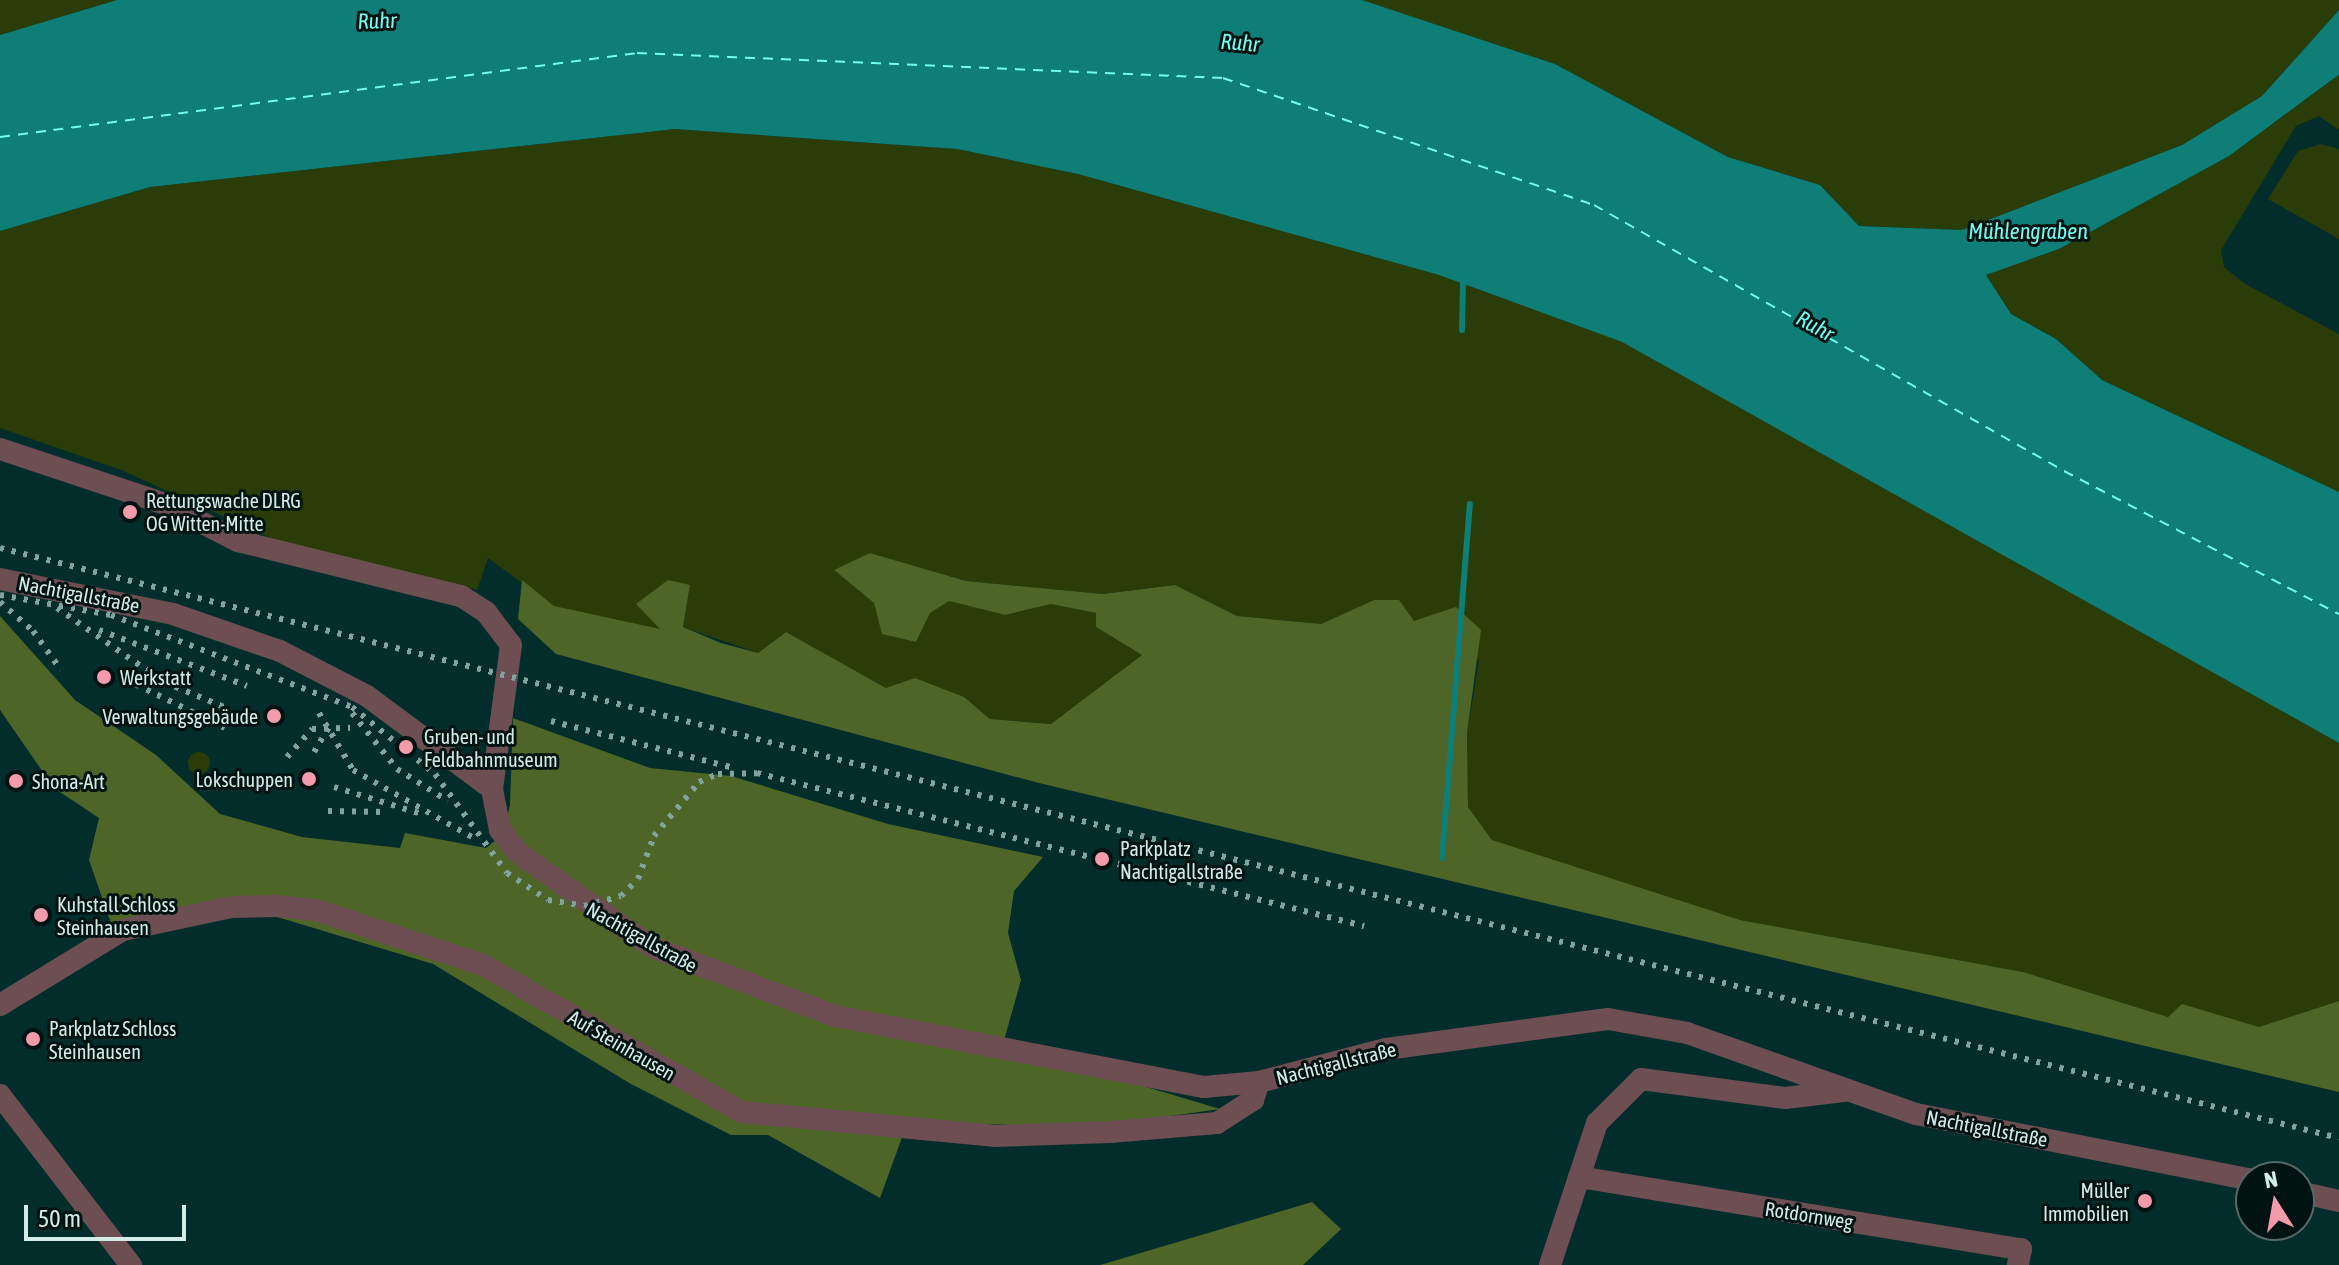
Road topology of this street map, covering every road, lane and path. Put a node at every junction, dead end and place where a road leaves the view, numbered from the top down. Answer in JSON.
{"nodes":[{"id":1,"x":0,"y":449,"type":"edge"},
{"id":2,"x":0,"y":579,"type":"edge"},
{"id":3,"x":492,"y":789,"type":"junction"},
{"id":4,"x":0,"y":1005,"type":"edge"},
{"id":5,"x":1259,"y":1082,"type":"junction"},
{"id":6,"x":1845,"y":1091,"type":"junction"},
{"id":7,"x":0,"y":1095,"type":"edge"},
{"id":8,"x":1579,"y":1177,"type":"junction"},
{"id":9,"x":2235,"y":1177,"type":"edge"},
{"id":10,"x":2315,"y":1196,"type":"edge"},
{"id":11,"x":2339,"y":1201,"type":"edge"},
{"id":12,"x":131,"y":1265,"type":"edge"},
{"id":13,"x":1550,"y":1265,"type":"edge"},
{"id":14,"x":2018,"y":1265,"type":"edge"}],
"edges":[{"from":1,"to":3,"type":"street","name":"Nachtigallstraße"},
{"from":2,"to":3,"type":"street","name":"Nachtigallstraße"},
{"from":3,"to":5,"type":"street","name":"Nachtigallstraße"},
{"from":4,"to":5,"type":"street","name":"Auf Steinhausen"},
{"from":5,"to":6,"type":"street","name":"Nachtigallstraße"},
{"from":6,"to":8,"type":"street"},
{"from":6,"to":9,"type":"street","name":"Nachtigallstraße"},
{"from":7,"to":12,"type":"street"},
{"from":8,"to":13,"type":"street"},
{"from":8,"to":14,"type":"street","name":"Rotdornweg"},
{"from":10,"to":11,"type":"street"}]}
